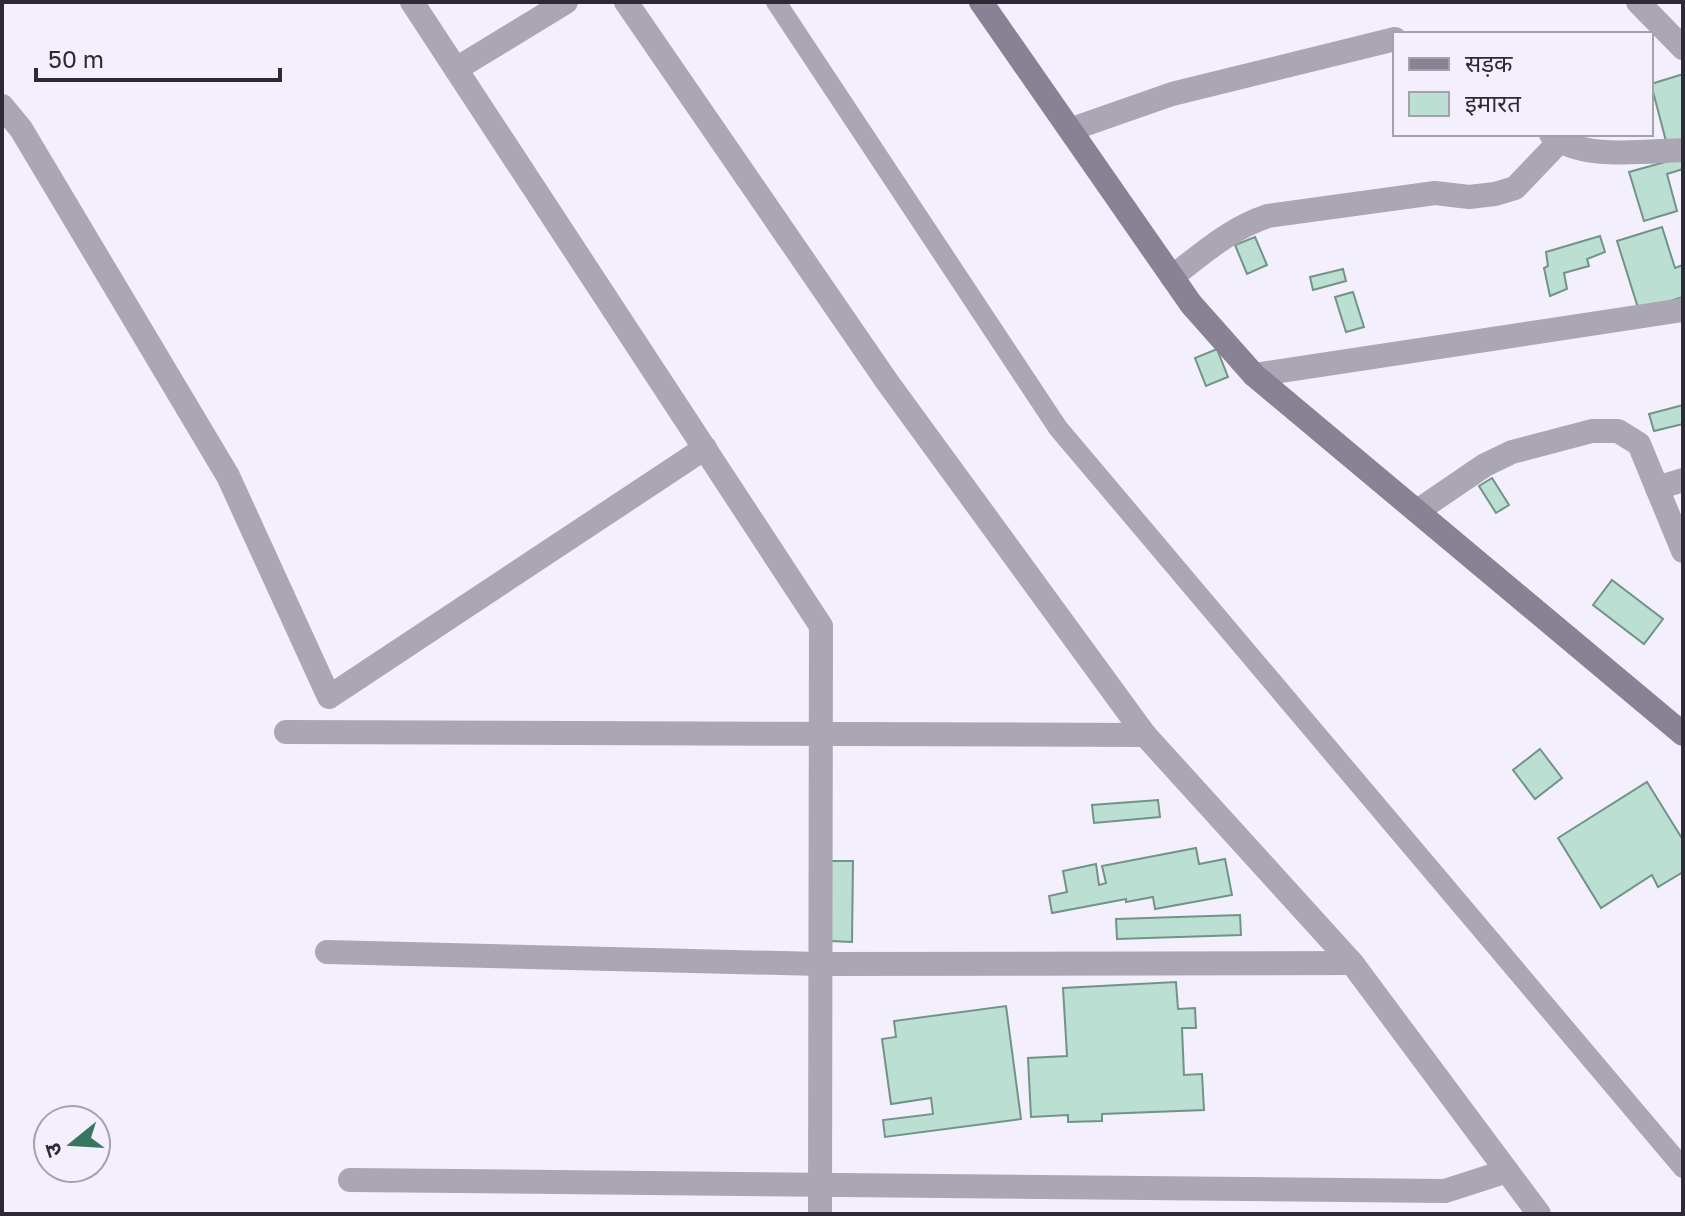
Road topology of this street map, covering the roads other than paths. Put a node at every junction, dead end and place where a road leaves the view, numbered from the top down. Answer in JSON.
{"nodes":[{"id":1,"x":412,"y":2,"type":"edge"},
{"id":2,"x":566,"y":2,"type":"edge"},
{"id":3,"x":626,"y":2,"type":"edge"},
{"id":4,"x":776,"y":2,"type":"edge"},
{"id":5,"x":981,"y":2,"type":"edge"},
{"id":6,"x":1638,"y":2,"type":"edge"},
{"id":7,"x":1393,"y":39,"type":"edge"},
{"id":8,"x":1683,"y":48,"type":"edge"},
{"id":9,"x":456,"y":69,"type":"junction"},
{"id":10,"x":2,"y":106,"type":"edge"},
{"id":11,"x":1072,"y":129,"type":"junction"},
{"id":12,"x":1555,"y":138,"type":"edge"},
{"id":13,"x":1683,"y":150,"type":"edge"},
{"id":14,"x":1172,"y":277,"type":"junction"},
{"id":15,"x":1683,"y":310,"type":"edge"},
{"id":16,"x":1254,"y":375,"type":"junction"},
{"id":17,"x":705,"y":448,"type":"junction"},
{"id":18,"x":1683,"y":480,"type":"edge"},
{"id":19,"x":1657,"y":488,"type":"junction"},
{"id":20,"x":1419,"y":510,"type":"junction"},
{"id":21,"x":1683,"y":551,"type":"edge"},
{"id":22,"x":1681,"y":727,"type":"edge"},
{"id":23,"x":286,"y":732,"type":"dead end"},
{"id":24,"x":821,"y":735,"type":"junction"},
{"id":25,"x":1145,"y":735,"type":"junction"},
{"id":26,"x":327,"y":952,"type":"dead end"},
{"id":27,"x":1352,"y":963,"type":"junction"},
{"id":28,"x":820,"y":964,"type":"junction"},
{"id":29,"x":1683,"y":1168,"type":"edge"},
{"id":30,"x":1507,"y":1171,"type":"junction"},
{"id":31,"x":350,"y":1180,"type":"dead end"},
{"id":32,"x":819,"y":1183,"type":"junction"},
{"id":33,"x":820,"y":1214,"type":"edge"},
{"id":34,"x":1539,"y":1214,"type":"edge"}],
"edges":[{"from":1,"to":9,"type":"street"},
{"from":2,"to":9,"type":"street"},
{"from":3,"to":25,"type":"street"},
{"from":4,"to":29,"type":"lane"},
{"from":5,"to":11,"type":"main road"},
{"from":6,"to":8,"type":"street"},
{"from":7,"to":11,"type":"street"},
{"from":9,"to":17,"type":"street"},
{"from":10,"to":17,"type":"street"},
{"from":11,"to":14,"type":"main road"},
{"from":12,"to":13,"type":"street"},
{"from":12,"to":14,"type":"street"},
{"from":14,"to":16,"type":"main road"},
{"from":15,"to":16,"type":"street"},
{"from":16,"to":20,"type":"main road"},
{"from":17,"to":24,"type":"street"},
{"from":18,"to":19,"type":"street"},
{"from":19,"to":20,"type":"street"},
{"from":19,"to":21,"type":"street"},
{"from":20,"to":22,"type":"main road"},
{"from":23,"to":24,"type":"street"},
{"from":24,"to":25,"type":"street"},
{"from":24,"to":28,"type":"street"},
{"from":25,"to":27,"type":"street"},
{"from":26,"to":28,"type":"street"},
{"from":27,"to":28,"type":"street"},
{"from":27,"to":30,"type":"street"},
{"from":28,"to":32,"type":"street"},
{"from":30,"to":32,"type":"street"},
{"from":30,"to":34,"type":"street"},
{"from":31,"to":32,"type":"street"},
{"from":32,"to":33,"type":"street"}]}
